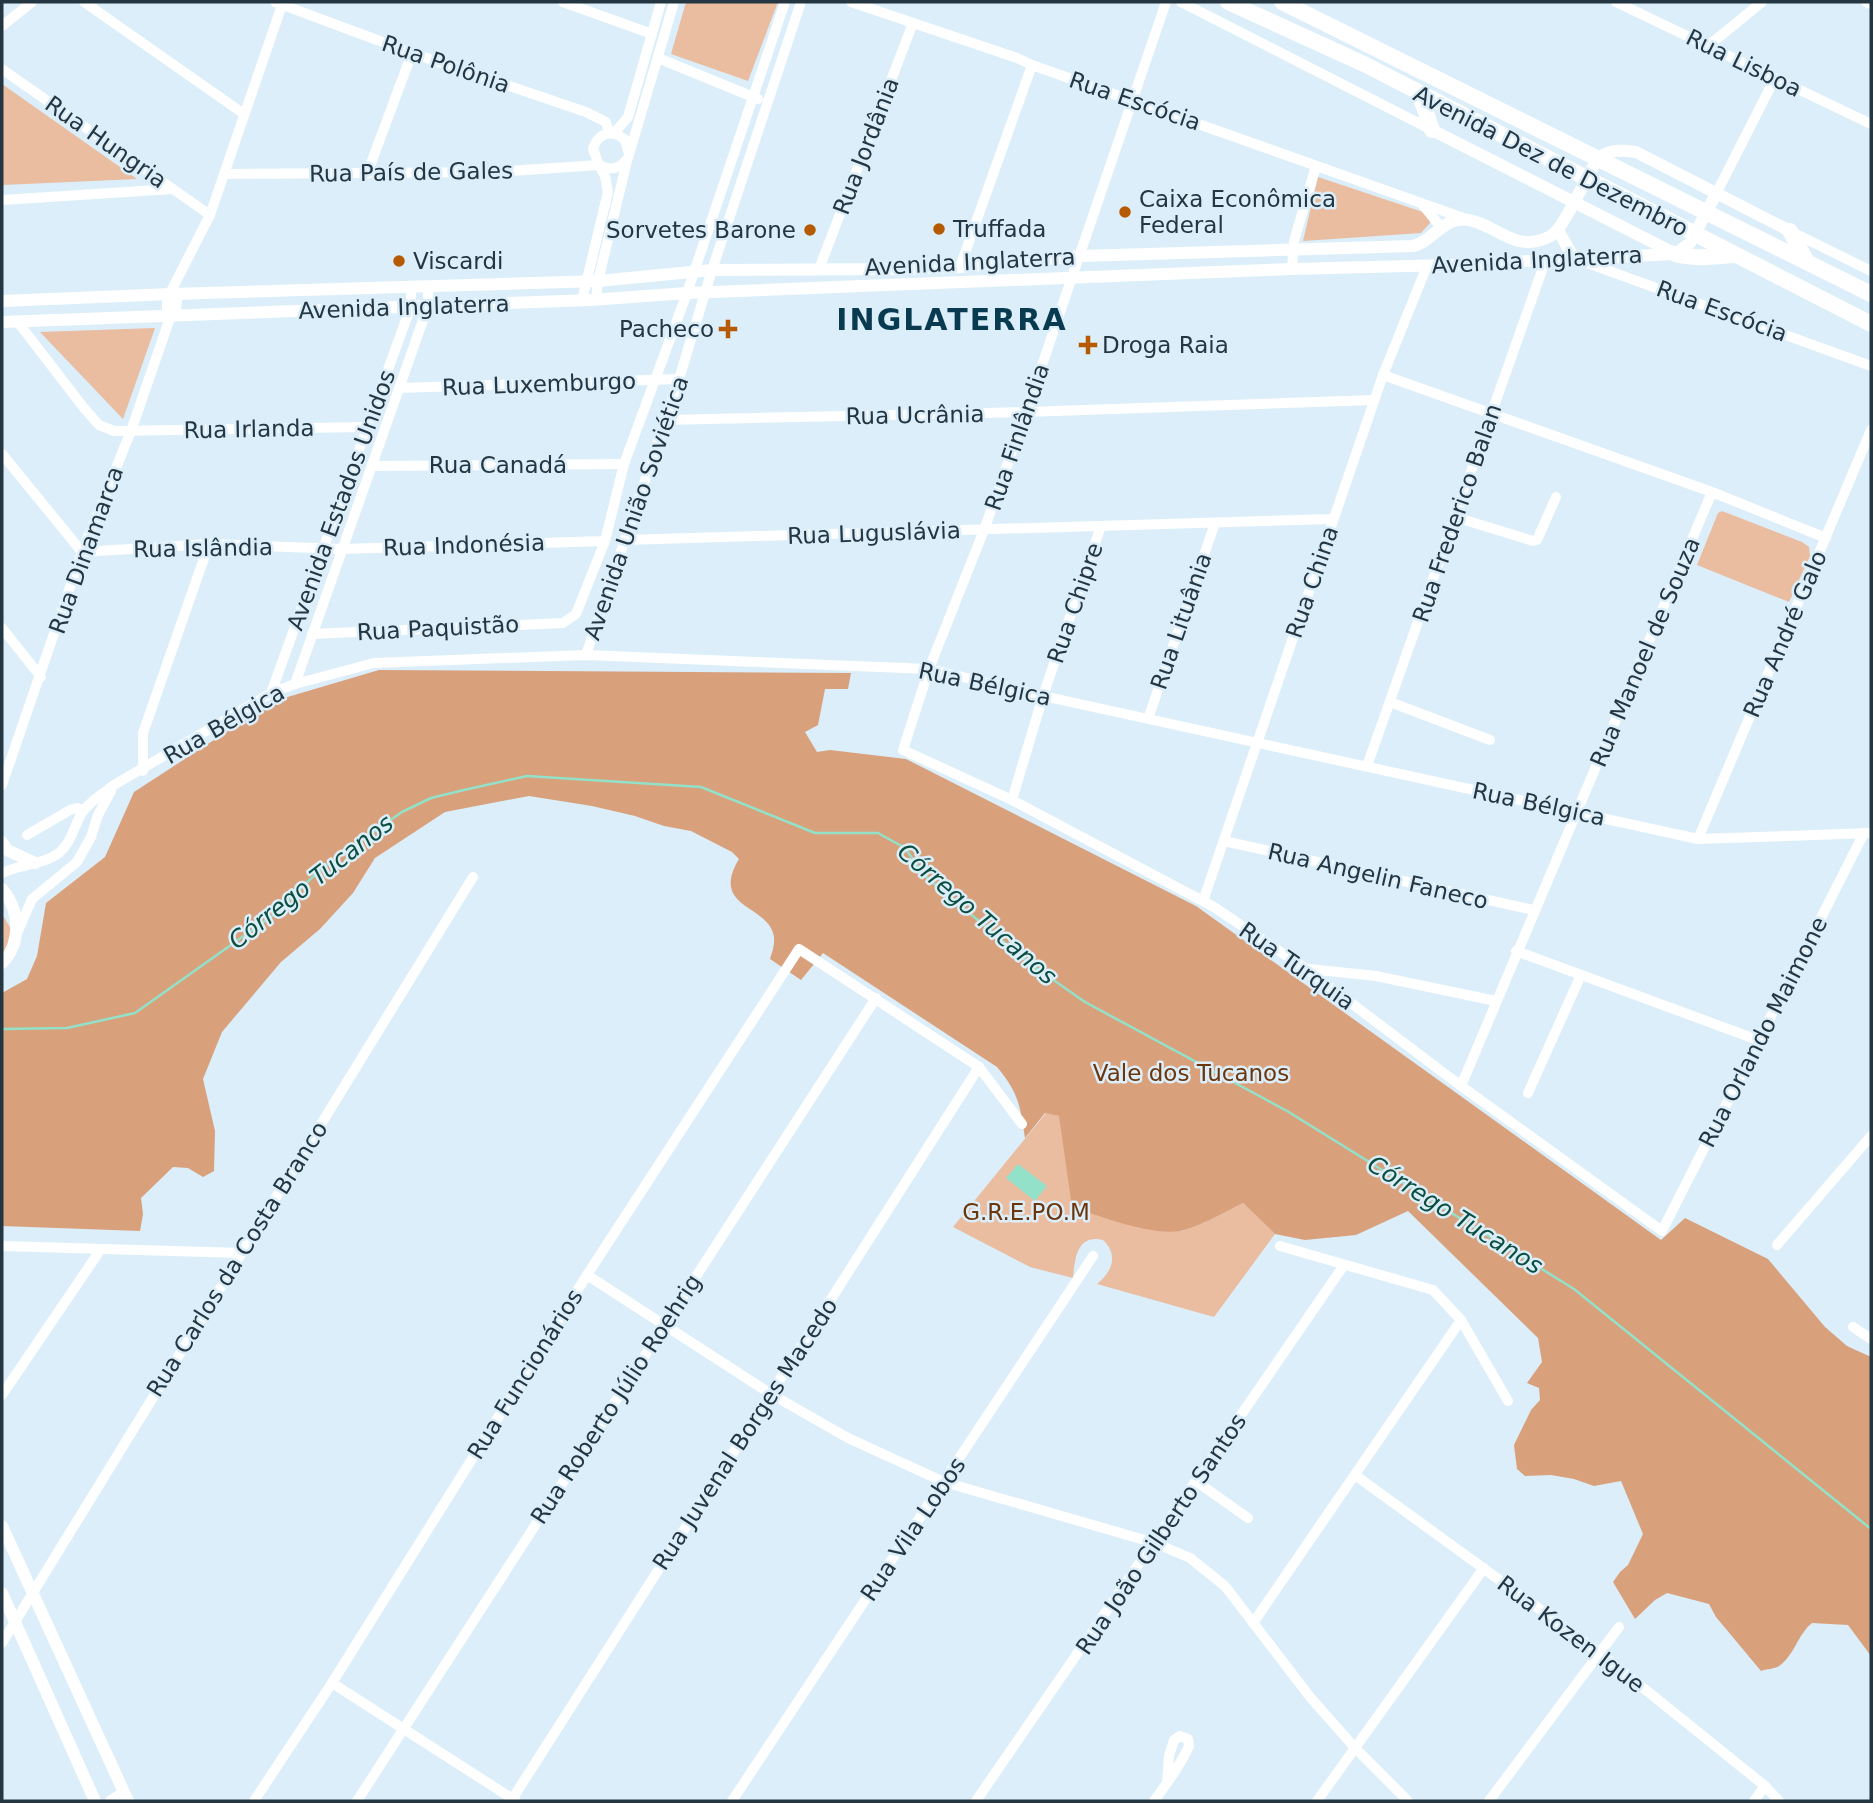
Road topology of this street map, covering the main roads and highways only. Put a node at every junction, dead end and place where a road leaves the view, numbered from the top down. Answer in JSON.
{"nodes":[{"id":1,"x":1228,"y":2,"type":"edge"},
{"id":2,"x":1282,"y":2,"type":"edge"},
{"id":3,"x":1419,"y":93,"type":"junction"},
{"id":4,"x":1432,"y":130,"type":"joint"},
{"id":5,"x":1598,"y":158,"type":"junction"},
{"id":6,"x":1586,"y":178,"type":"junction"},
{"id":7,"x":1716,"y":194,"type":"junction"},
{"id":8,"x":1573,"y":202,"type":"junction"},
{"id":9,"x":1707,"y":213,"type":"junction"},
{"id":10,"x":1558,"y":230,"type":"junction"},
{"id":11,"x":1790,"y":231,"type":"joint"},
{"id":12,"x":1694,"y":235,"type":"junction"},
{"id":13,"x":1418,"y":245,"type":"junction"},
{"id":14,"x":1675,"y":254,"type":"junction"},
{"id":15,"x":1735,"y":255,"type":"junction"},
{"id":16,"x":1573,"y":257,"type":"junction"},
{"id":17,"x":1807,"y":262,"type":"junction"},
{"id":18,"x":1427,"y":266,"type":"junction"},
{"id":19,"x":888,"y":269,"type":"junction"},
{"id":20,"x":906,"y":269,"type":"junction"},
{"id":21,"x":908,"y":284,"type":"junction"},
{"id":22,"x":888,"y":285,"type":"junction"},
{"id":23,"x":1871,"y":295,"type":"edge"},
{"id":24,"x":2,"y":301,"type":"edge"},
{"id":25,"x":2,"y":322,"type":"edge"},
{"id":26,"x":1871,"y":324,"type":"edge"},
{"id":27,"x":2,"y":842,"type":"edge"},
{"id":28,"x":35,"y":863,"type":"road end"},
{"id":29,"x":2,"y":889,"type":"edge"},
{"id":30,"x":2,"y":963,"type":"edge"},
{"id":31,"x":2,"y":1526,"type":"edge"},
{"id":32,"x":2,"y":1593,"type":"edge"},
{"id":33,"x":126,"y":1797,"type":"edge"},
{"id":34,"x":95,"y":1801,"type":"edge"},
{"id":35,"x":111,"y":1801,"type":"edge"}],
"edges":[{"from":1,"to":3,"type":"highway","name":"Avenida Dez de Dezembro"},
{"from":2,"to":5,"type":"highway","name":"Avenida Dez de Dezembro"},
{"from":3,"to":4,"type":"highway"},
{"from":3,"to":6,"type":"highway","name":"Avenida Dez de Dezembro"},
{"from":4,"to":8,"type":"main road"},
{"from":5,"to":6,"type":"main road","name":"Avenida Inglaterra"},
{"from":5,"to":7,"type":"main road"},
{"from":5,"to":9,"type":"highway","name":"Avenida Dez de Dezembro"},
{"from":6,"to":8,"type":"main road","name":"Avenida Inglaterra"},
{"from":6,"to":12,"type":"highway","name":"Avenida Dez de Dezembro"},
{"from":7,"to":9,"type":"main road","name":"Avenida Inglaterra"},
{"from":7,"to":11,"type":"main road"},
{"from":8,"to":10,"type":"main road","name":"Avenida Inglaterra"},
{"from":8,"to":14,"type":"main road"},
{"from":9,"to":12,"type":"main road","name":"Avenida Inglaterra"},
{"from":9,"to":17,"type":"highway","name":"Avenida Dez de Dezembro"},
{"from":10,"to":13,"type":"main road","name":"Avenida Inglaterra"},
{"from":10,"to":16,"type":"main road"},
{"from":11,"to":17,"type":"highway"},
{"from":12,"to":14,"type":"main road","name":"Avenida Inglaterra"},
{"from":12,"to":15,"type":"highway","name":"Avenida Dez de Dezembro"},
{"from":13,"to":18,"type":"main road"},
{"from":13,"to":20,"type":"main road","name":"Avenida Inglaterra"},
{"from":14,"to":15,"type":"highway"},
{"from":14,"to":16,"type":"main road","name":"Avenida Inglaterra"},
{"from":15,"to":26,"type":"highway","name":"Avenida Dez de Dezembro"},
{"from":16,"to":18,"type":"main road","name":"Avenida Inglaterra"},
{"from":17,"to":23,"type":"highway","name":"Avenida Dez de Dezembro"},
{"from":18,"to":21,"type":"main road","name":"Avenida Inglaterra"},
{"from":19,"to":20,"type":"main road","name":"Avenida Inglaterra"},
{"from":19,"to":22,"type":"main road"},
{"from":19,"to":24,"type":"main road","name":"Avenida Inglaterra"},
{"from":20,"to":21,"type":"main road"},
{"from":21,"to":22,"type":"main road","name":"Avenida Inglaterra"},
{"from":22,"to":25,"type":"main road","name":"Avenida Inglaterra"},
{"from":27,"to":28,"type":"main road"},
{"from":29,"to":30,"type":"main road"},
{"from":31,"to":33,"type":"main road"},
{"from":32,"to":34,"type":"main road"},
{"from":33,"to":35,"type":"main road"}]}
